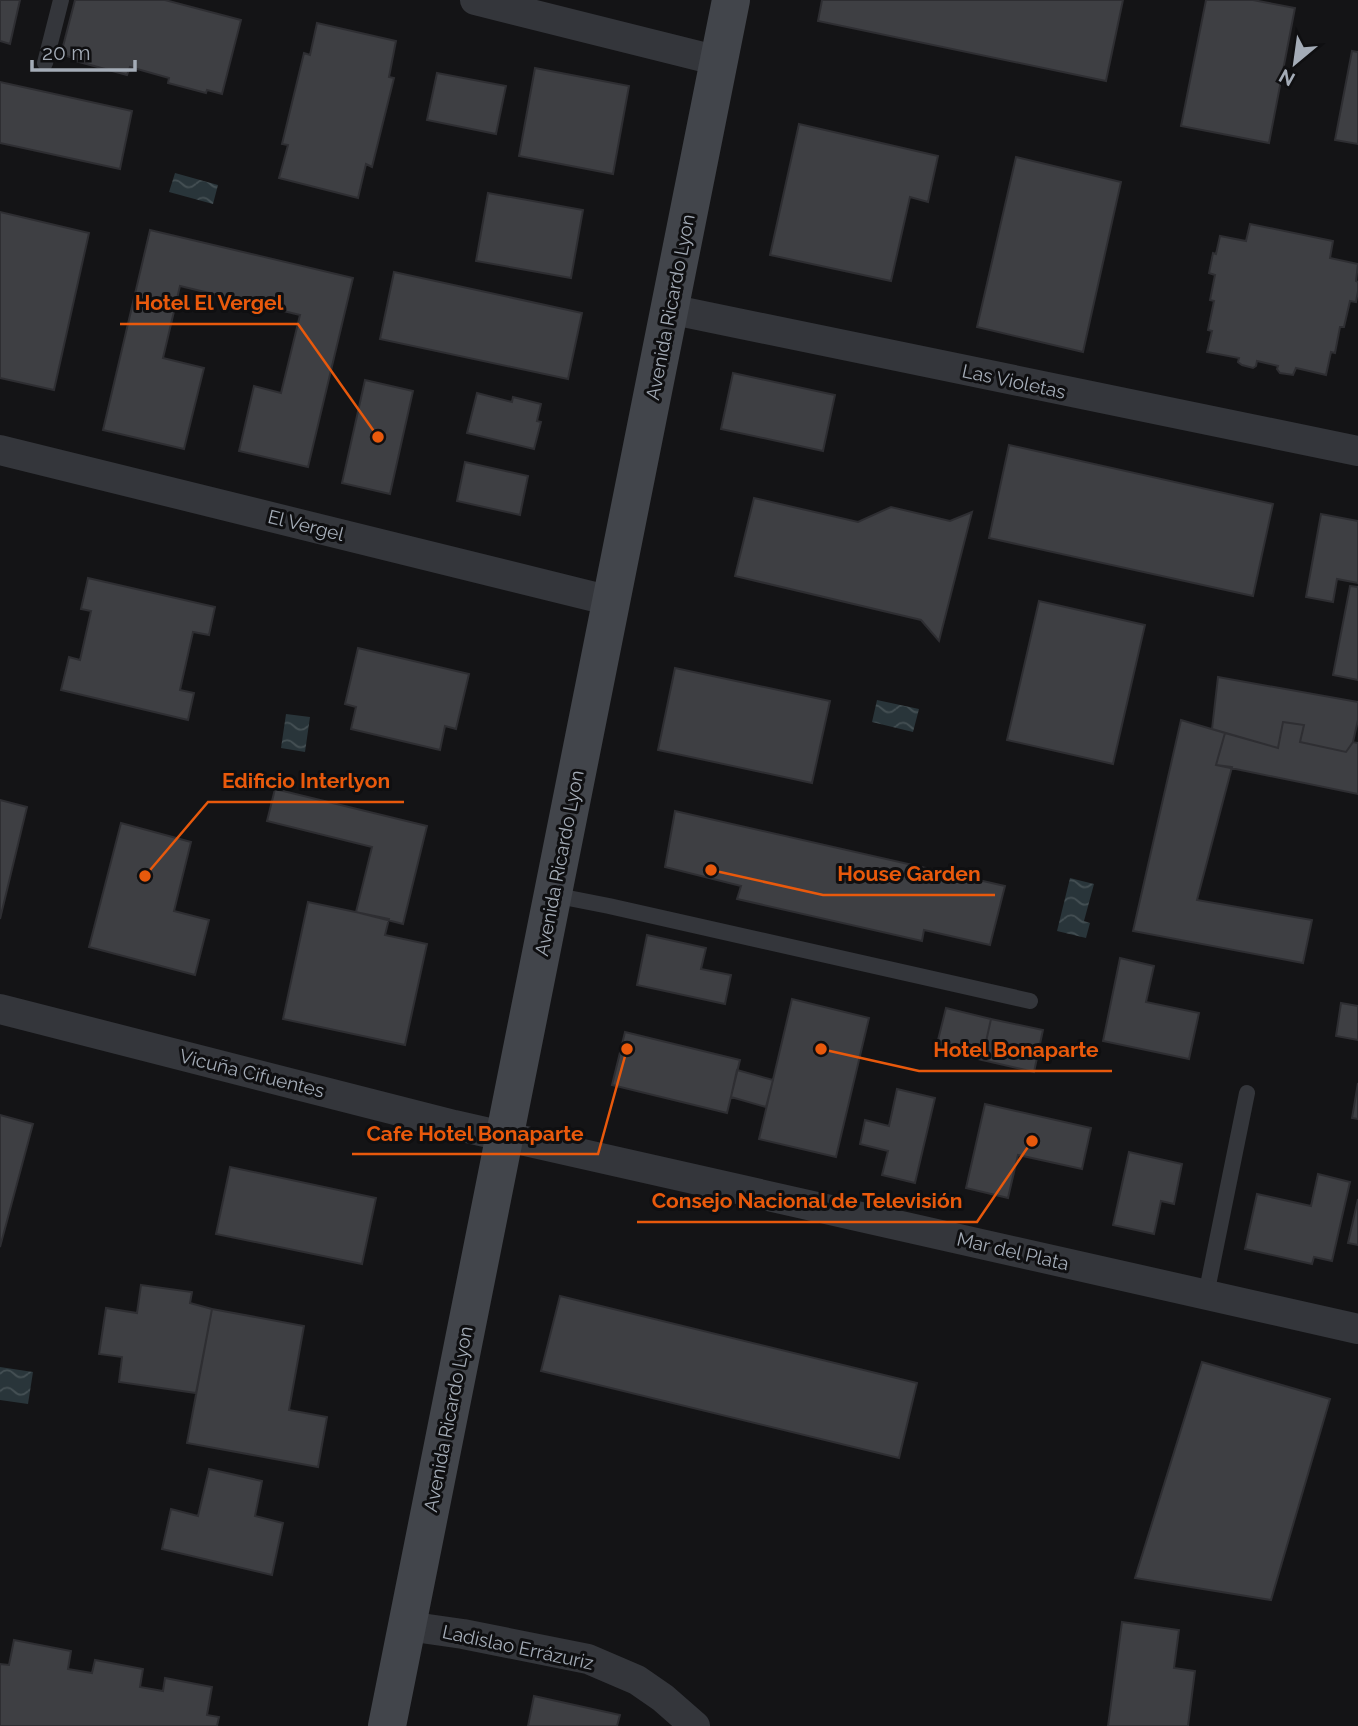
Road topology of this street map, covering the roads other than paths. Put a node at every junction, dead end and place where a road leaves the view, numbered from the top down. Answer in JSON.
{"nodes":[{"id":1,"x":61,"y":0,"type":"edge"},
{"id":2,"x":475,"y":0,"type":"edge"},
{"id":3,"x":731,"y":0,"type":"edge"},
{"id":4,"x":719,"y":61,"type":"junction"},
{"id":5,"x":45,"y":63,"type":"dead end"},
{"id":6,"x":669,"y":310,"type":"junction"},
{"id":7,"x":0,"y":450,"type":"edge"},
{"id":8,"x":1358,"y":451,"type":"edge"},
{"id":9,"x":611,"y":601,"type":"junction"},
{"id":10,"x":552,"y":895,"type":"junction"},
{"id":11,"x":1030,"y":1001,"type":"dead end"},
{"id":12,"x":0,"y":1009,"type":"edge"},
{"id":13,"x":1247,"y":1093,"type":"dead end"},
{"id":14,"x":505,"y":1136,"type":"junction"},
{"id":15,"x":1206,"y":1295,"type":"junction"},
{"id":16,"x":1358,"y":1329,"type":"edge"},
{"id":17,"x":407,"y":1626,"type":"junction"},
{"id":18,"x":387,"y":1726,"type":"edge"},
{"id":19,"x":695,"y":1726,"type":"edge"}],
"edges":[{"from":1,"to":5,"type":"lane"},
{"from":2,"to":4,"type":"street"},
{"from":3,"to":4,"type":"street","name":"Avenida Ricardo Lyon"},
{"from":4,"to":6,"type":"street","name":"Avenida Ricardo Lyon"},
{"from":6,"to":8,"type":"street","name":"Las Violetas"},
{"from":6,"to":9,"type":"street","name":"Avenida Ricardo Lyon"},
{"from":7,"to":9,"type":"street","name":"El Vergel"},
{"from":9,"to":10,"type":"street","name":"Avenida Ricardo Lyon"},
{"from":10,"to":11,"type":"lane"},
{"from":10,"to":14,"type":"street","name":"Avenida Ricardo Lyon"},
{"from":12,"to":14,"type":"street","name":"Vicuña Cifuentes"},
{"from":13,"to":15,"type":"lane"},
{"from":14,"to":15,"type":"street","name":"Mar del Plata"},
{"from":14,"to":17,"type":"street","name":"Avenida Ricardo Lyon"},
{"from":15,"to":16,"type":"street","name":"Mar del Plata"},
{"from":17,"to":18,"type":"street","name":"Avenida Ricardo Lyon"},
{"from":17,"to":19,"type":"street","name":"Ladislao Errázuriz"}]}
